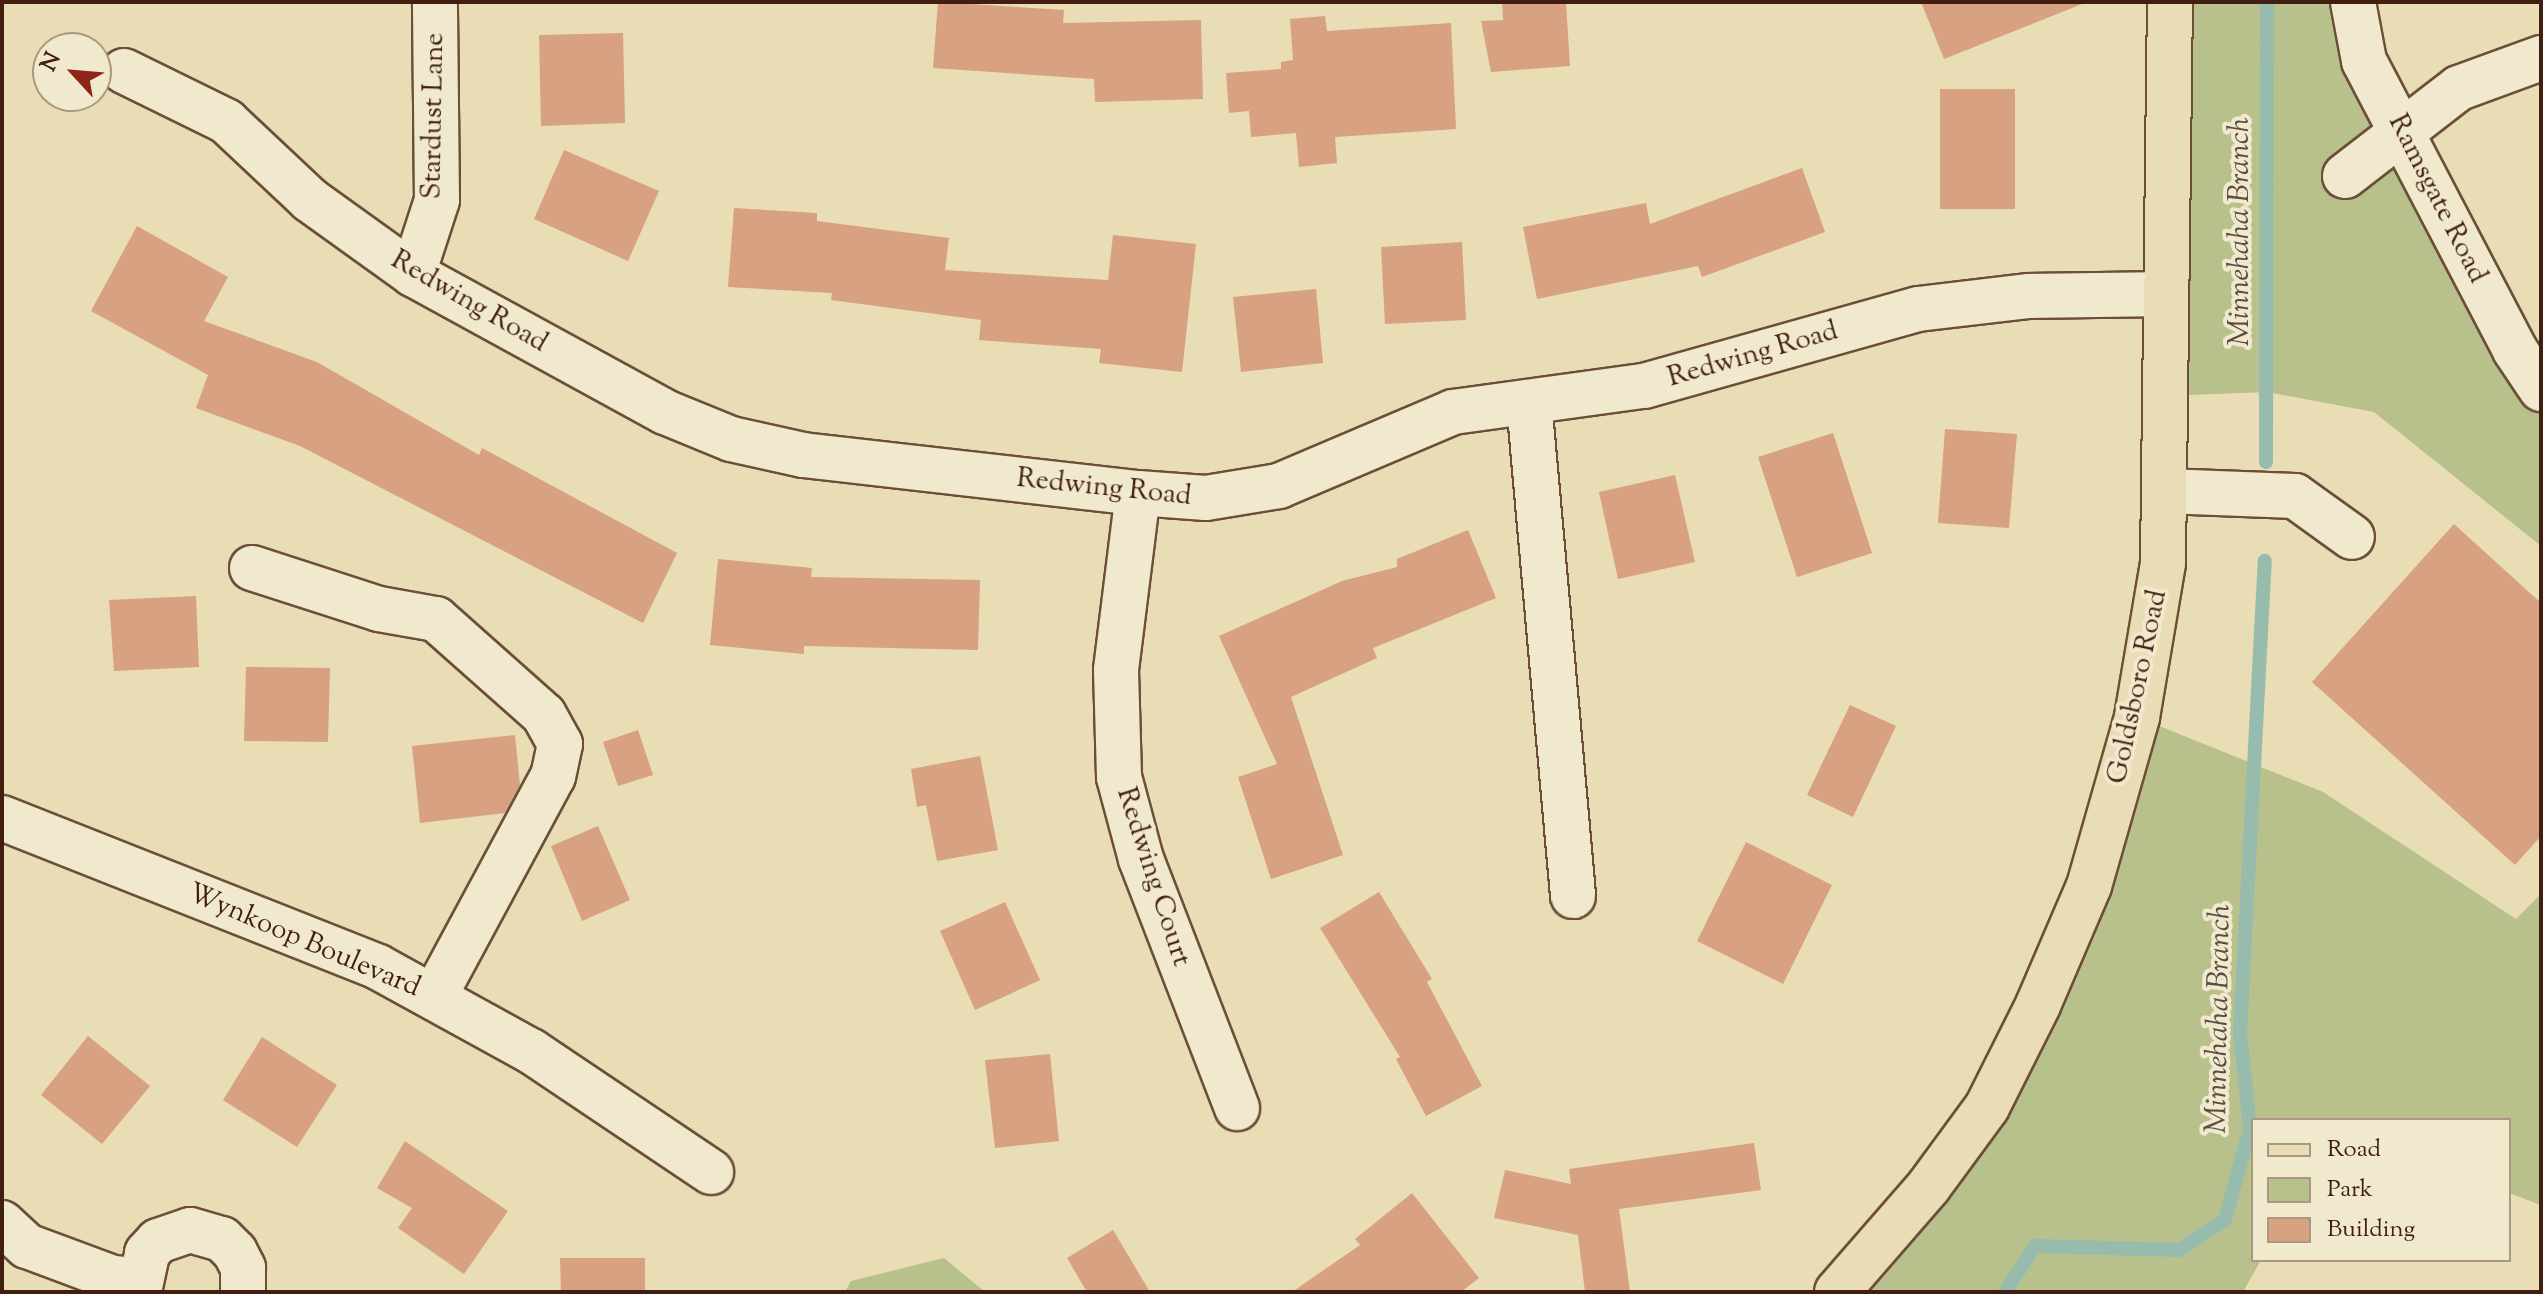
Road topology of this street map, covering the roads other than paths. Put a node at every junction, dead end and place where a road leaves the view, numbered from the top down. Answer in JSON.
{"nodes":[{"id":1,"x":435,"y":2,"type":"edge"},
{"id":2,"x":2170,"y":2,"type":"edge"},
{"id":3,"x":2353,"y":2,"type":"edge"},
{"id":4,"x":2541,"y":58,"type":"edge"},
{"id":5,"x":124,"y":71,"type":"dead end"},
{"id":6,"x":2403,"y":133,"type":"junction"},
{"id":7,"x":2345,"y":176,"type":"dead end"},
{"id":8,"x":413,"y":274,"type":"junction"},
{"id":9,"x":2165,"y":294,"type":"junction"},
{"id":10,"x":2541,"y":389,"type":"edge"},
{"id":11,"x":1529,"y":402,"type":"junction"},
{"id":12,"x":2164,"y":491,"type":"junction"},
{"id":13,"x":1138,"y":493,"type":"junction"},
{"id":14,"x":2352,"y":537,"type":"dead end"},
{"id":15,"x":252,"y":568,"type":"dead end"},
{"id":16,"x":2,"y":818,"type":"edge"},
{"id":17,"x":1573,"y":896,"type":"dead end"},
{"id":18,"x":434,"y":997,"type":"junction"},
{"id":19,"x":1237,"y":1108,"type":"dead end"},
{"id":20,"x":711,"y":1172,"type":"dead end"},
{"id":21,"x":4,"y":1231,"type":"edge"},
{"id":22,"x":139,"y":1286,"type":"edge"},
{"id":23,"x":243,"y":1292,"type":"edge"},
{"id":24,"x":1837,"y":1292,"type":"edge"}],
"edges":[{"from":1,"to":8,"type":"street","name":"Stardust Lane"},
{"from":2,"to":9,"type":"main road","name":"Goldsboro Road"},
{"from":3,"to":6,"type":"street","name":"Ramsgate Road"},
{"from":4,"to":6,"type":"street"},
{"from":5,"to":8,"type":"street","name":"Redwing Road"},
{"from":6,"to":7,"type":"street"},
{"from":6,"to":10,"type":"street","name":"Ramsgate Road"},
{"from":8,"to":13,"type":"street","name":"Redwing Road"},
{"from":9,"to":11,"type":"street","name":"Redwing Road"},
{"from":9,"to":12,"type":"main road","name":"Goldsboro Road"},
{"from":11,"to":13,"type":"street","name":"Redwing Road"},
{"from":11,"to":17,"type":"street"},
{"from":12,"to":14,"type":"street"},
{"from":12,"to":24,"type":"main road","name":"Goldsboro Road"},
{"from":13,"to":19,"type":"street","name":"Redwing Court"},
{"from":15,"to":18,"type":"street"},
{"from":16,"to":18,"type":"street","name":"Wynkoop Boulevard"},
{"from":18,"to":20,"type":"street","name":"Wynkoop Boulevard"},
{"from":21,"to":22,"type":"street"},
{"from":22,"to":23,"type":"street"}]}
